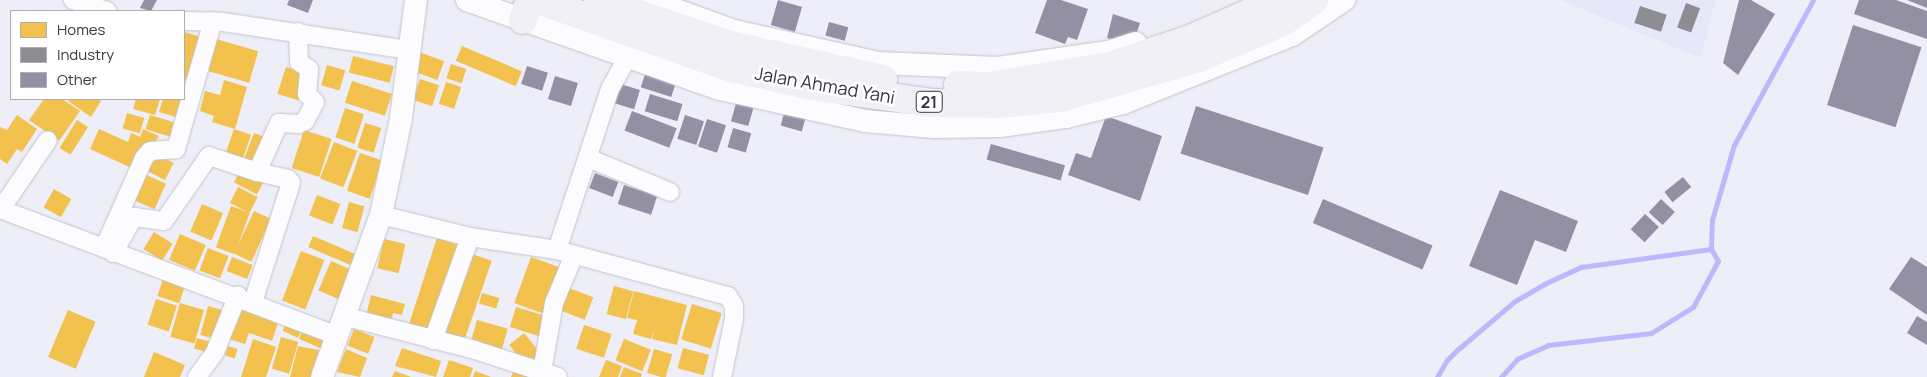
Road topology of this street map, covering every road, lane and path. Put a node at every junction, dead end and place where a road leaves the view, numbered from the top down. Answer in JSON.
{"nodes":[{"id":1,"x":73,"y":0,"type":"edge"},
{"id":2,"x":416,"y":0,"type":"edge"},
{"id":3,"x":467,"y":0,"type":"edge"},
{"id":4,"x":598,"y":0,"type":"edge"},
{"id":5,"x":649,"y":0,"type":"edge"},
{"id":6,"x":1248,"y":0,"type":"edge"},
{"id":7,"x":1279,"y":0,"type":"edge"},
{"id":8,"x":1314,"y":0,"type":"edge"},
{"id":9,"x":1344,"y":0,"type":"edge"},
{"id":10,"x":530,"y":7,"type":"edge"},
{"id":11,"x":104,"y":10,"type":"edge"},
{"id":12,"x":185,"y":21,"type":"edge"},
{"id":13,"x":213,"y":21,"type":"junction"},
{"id":14,"x":298,"y":32,"type":"junction"},
{"id":15,"x":408,"y":50,"type":"junction"},
{"id":16,"x":627,"y":58,"type":"junction"},
{"id":17,"x":48,"y":140,"type":"dead end"},
{"id":18,"x":588,"y":158,"type":"junction"},
{"id":19,"x":257,"y":172,"type":"junction"},
{"id":20,"x":670,"y":192,"type":"dead end"},
{"id":21,"x":0,"y":209,"type":"edge"},
{"id":22,"x":380,"y":215,"type":"junction"},
{"id":23,"x":470,"y":237,"type":"junction"},
{"id":24,"x":557,"y":250,"type":"junction"},
{"id":25,"x":109,"y":251,"type":"junction"},
{"id":26,"x":574,"y":255,"type":"junction"},
{"id":27,"x":245,"y":299,"type":"junction"},
{"id":28,"x":340,"y":325,"type":"junction"},
{"id":29,"x":433,"y":340,"type":"junction"},
{"id":30,"x":547,"y":375,"type":"edge"},
{"id":31,"x":197,"y":377,"type":"edge"},
{"id":32,"x":322,"y":377,"type":"edge"},
{"id":33,"x":722,"y":377,"type":"edge"}],
"edges":[{"from":1,"to":11,"type":"street"},
{"from":2,"to":15,"type":"street"},
{"from":3,"to":10,"type":"street"},
{"from":4,"to":7,"type":"highway","name":"Jalan Ahmad Yani","number":"21"},
{"from":5,"to":6,"type":"street"},
{"from":8,"to":10,"type":"highway","name":"Jalan Ahmad Yani","number":"21"},
{"from":9,"to":16,"type":"street"},
{"from":10,"to":16,"type":"street"},
{"from":12,"to":13,"type":"street"},
{"from":13,"to":14,"type":"street"},
{"from":13,"to":25,"type":"street"},
{"from":14,"to":15,"type":"street"},
{"from":14,"to":19,"type":"street"},
{"from":15,"to":22,"type":"street"},
{"from":16,"to":18,"type":"street"},
{"from":17,"to":21,"type":"street"},
{"from":18,"to":20,"type":"street"},
{"from":18,"to":24,"type":"street"},
{"from":19,"to":25,"type":"street"},
{"from":19,"to":27,"type":"street"},
{"from":21,"to":25,"type":"street"},
{"from":22,"to":23,"type":"street"},
{"from":22,"to":28,"type":"street"},
{"from":23,"to":24,"type":"street"},
{"from":23,"to":29,"type":"street"},
{"from":24,"to":26,"type":"street"},
{"from":25,"to":27,"type":"street"},
{"from":26,"to":30,"type":"street"},
{"from":26,"to":33,"type":"street"},
{"from":27,"to":28,"type":"street"},
{"from":27,"to":31,"type":"street"},
{"from":28,"to":29,"type":"street"},
{"from":28,"to":32,"type":"street"},
{"from":29,"to":30,"type":"street"}]}
